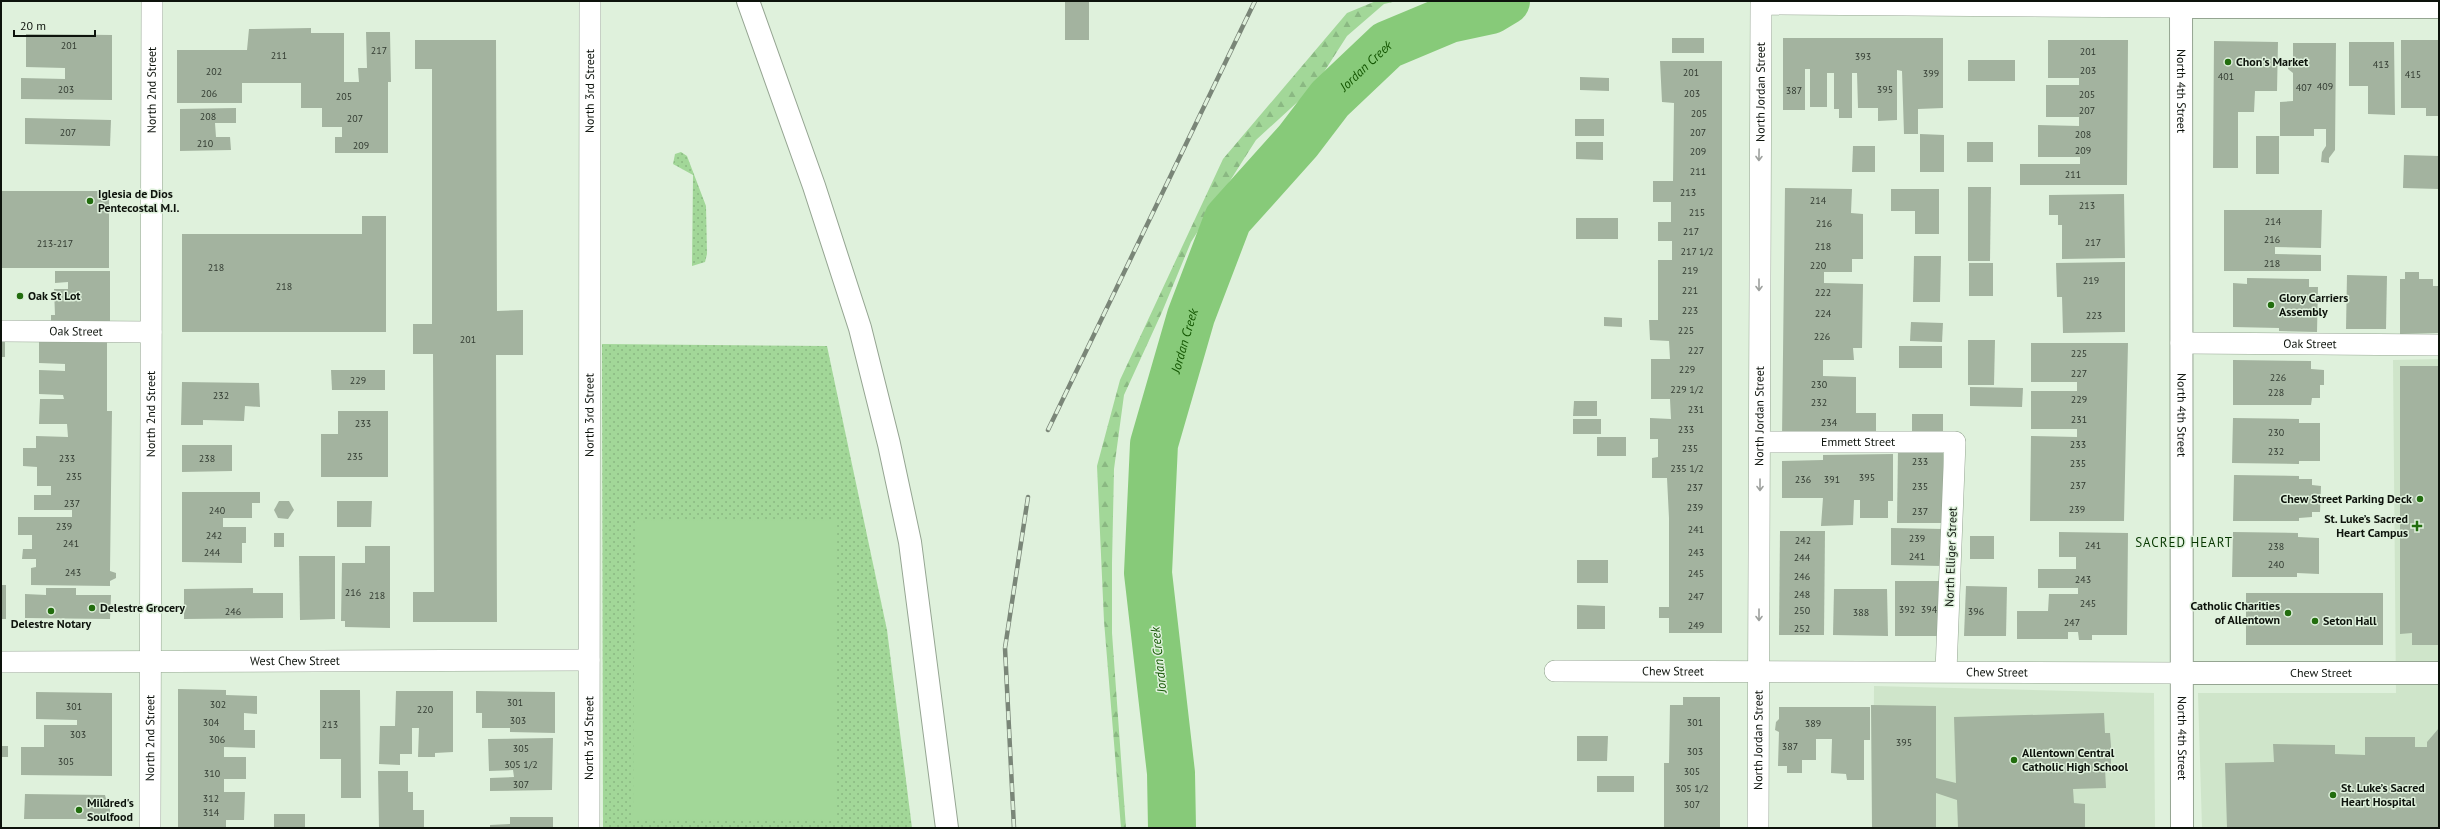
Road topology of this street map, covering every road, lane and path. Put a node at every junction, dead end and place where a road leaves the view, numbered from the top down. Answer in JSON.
{"nodes":[{"id":1,"x":152,"y":1,"type":"edge"},
{"id":2,"x":590,"y":1,"type":"edge"},
{"id":3,"x":748,"y":1,"type":"edge"},
{"id":4,"x":2181,"y":4,"type":"edge"},
{"id":5,"x":2439,"y":7,"type":"edge"},
{"id":6,"x":1,"y":331,"type":"edge"},
{"id":7,"x":152,"y":332,"type":"junction"},
{"id":8,"x":2181,"y":343,"type":"junction"},
{"id":9,"x":2439,"y":345,"type":"edge"},
{"id":10,"x":1760,"y":442,"type":"junction"},
{"id":11,"x":1955,"y":442,"type":"joint"},
{"id":12,"x":590,"y":660,"type":"junction"},
{"id":13,"x":151,"y":661,"type":"junction"},
{"id":14,"x":1,"y":662,"type":"edge"},
{"id":15,"x":1555,"y":671,"type":"dead end"},
{"id":16,"x":1758,"y":671,"type":"junction"},
{"id":17,"x":1946,"y":671,"type":"junction"},
{"id":18,"x":2183,"y":673,"type":"junction"},
{"id":19,"x":2439,"y":674,"type":"edge"},
{"id":20,"x":150,"y":828,"type":"edge"},
{"id":21,"x":589,"y":828,"type":"edge"},
{"id":22,"x":947,"y":828,"type":"edge"},
{"id":23,"x":1758,"y":828,"type":"edge"},
{"id":24,"x":2182,"y":828,"type":"edge"}],
"edges":[{"from":1,"to":7,"type":"street","name":"North 2nd Street"},
{"from":2,"to":12,"type":"street","name":"North 3rd Street"},
{"from":3,"to":22,"type":"street"},
{"from":4,"to":5,"type":"street"},
{"from":4,"to":8,"type":"street","name":"North 4th Street"},
{"from":4,"to":10,"type":"street","name":"North Jordan Street","one_way":true},
{"from":6,"to":7,"type":"street","name":"Oak Street"},
{"from":7,"to":13,"type":"street","name":"North 2nd Street"},
{"from":8,"to":9,"type":"street","name":"Oak Street"},
{"from":8,"to":18,"type":"street","name":"North 4th Street"},
{"from":10,"to":11,"type":"street","name":"Emmett Street"},
{"from":10,"to":16,"type":"street","name":"North Jordan Street","one_way":true},
{"from":11,"to":17,"type":"street","name":"North Elliger Street"},
{"from":12,"to":13,"type":"street","name":"West Chew Street"},
{"from":12,"to":21,"type":"street","name":"North 3rd Street"},
{"from":13,"to":14,"type":"street","name":"West Chew Street"},
{"from":13,"to":20,"type":"street","name":"North 2nd Street"},
{"from":15,"to":16,"type":"street","name":"Chew Street"},
{"from":16,"to":17,"type":"street","name":"Chew Street"},
{"from":16,"to":23,"type":"street","name":"North Jordan Street"},
{"from":17,"to":18,"type":"street","name":"Chew Street"},
{"from":18,"to":19,"type":"street","name":"Chew Street"},
{"from":18,"to":24,"type":"street","name":"North 4th Street"}]}
